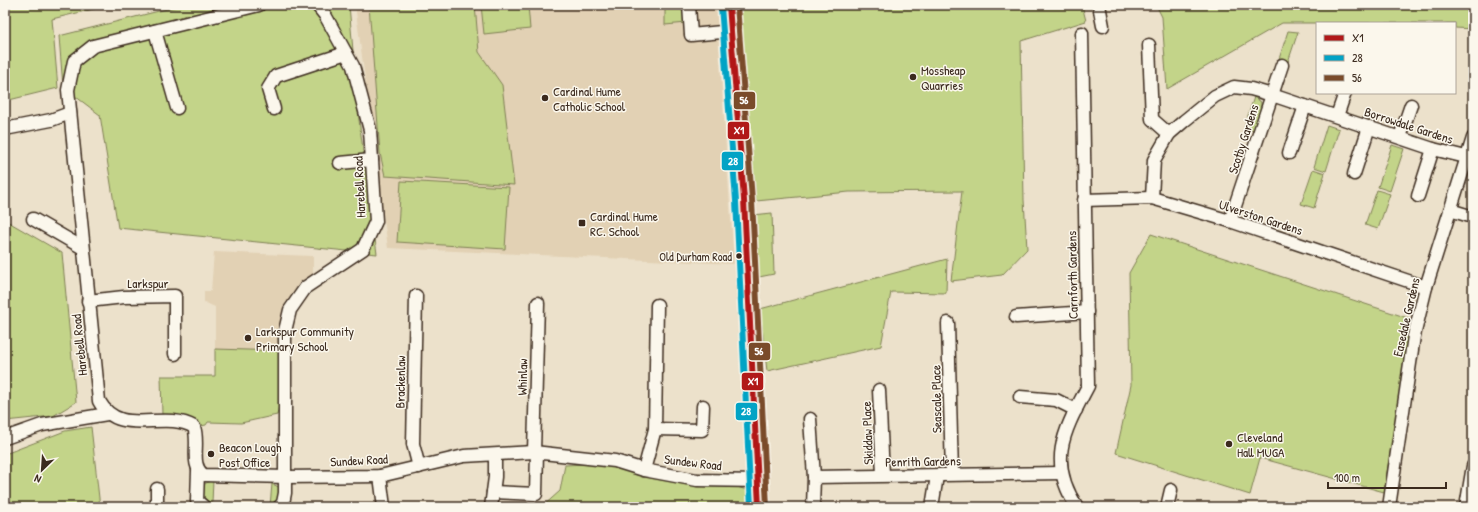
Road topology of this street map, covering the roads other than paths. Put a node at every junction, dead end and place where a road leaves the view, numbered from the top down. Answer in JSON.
{"nodes":[{"id":1,"x":259,"y":5,"type":"edge"},
{"id":2,"x":317,"y":5,"type":"edge"},
{"id":3,"x":689,"y":5,"type":"edge"},
{"id":4,"x":729,"y":5,"type":"edge"},
{"id":5,"x":1099,"y":5,"type":"edge"},
{"id":6,"x":1104,"y":26,"type":"dead end"},
{"id":7,"x":155,"y":31,"type":"junction"},
{"id":8,"x":732,"y":31,"type":"junction"},
{"id":9,"x":1082,"y":33,"type":"dead end"},
{"id":10,"x":1149,"y":45,"type":"dead end"},
{"id":11,"x":346,"y":54,"type":"junction"},
{"id":12,"x":1282,"y":66,"type":"dead end"},
{"id":13,"x":1345,"y":94,"type":"edge"},
{"id":14,"x":1272,"y":95,"type":"junction"},
{"id":15,"x":1412,"y":105,"type":"dead end"},
{"id":16,"x":1305,"y":106,"type":"junction"},
{"id":17,"x":177,"y":108,"type":"dead end"},
{"id":18,"x":274,"y":109,"type":"dead end"},
{"id":19,"x":70,"y":113,"type":"junction"},
{"id":20,"x":1337,"y":116,"type":"junction"},
{"id":21,"x":1369,"y":127,"type":"junction"},
{"id":22,"x":5,"y":129,"type":"edge"},
{"id":23,"x":1169,"y":134,"type":"junction"},
{"id":24,"x":1400,"y":137,"type":"junction"},
{"id":25,"x":1473,"y":138,"type":"edge"},
{"id":26,"x":1434,"y":149,"type":"junction"},
{"id":27,"x":1288,"y":153,"type":"dead end"},
{"id":28,"x":1466,"y":157,"type":"junction"},
{"id":29,"x":372,"y":160,"type":"junction"},
{"id":30,"x":340,"y":163,"type":"dead end"},
{"id":31,"x":1354,"y":174,"type":"dead end"},
{"id":32,"x":1418,"y":196,"type":"dead end"},
{"id":33,"x":1152,"y":198,"type":"junction"},
{"id":34,"x":1084,"y":200,"type":"junction"},
{"id":35,"x":1450,"y":210,"type":"junction"},
{"id":36,"x":1473,"y":217,"type":"edge"},
{"id":37,"x":33,"y":219,"type":"dead end"},
{"id":38,"x":1230,"y":221,"type":"junction"},
{"id":39,"x":83,"y":248,"type":"junction"},
{"id":40,"x":1426,"y":287,"type":"junction"},
{"id":41,"x":416,"y":296,"type":"dead end"},
{"id":42,"x":88,"y":301,"type":"junction"},
{"id":43,"x":538,"y":303,"type":"dead end"},
{"id":44,"x":657,"y":305,"type":"dead end"},
{"id":45,"x":1087,"y":312,"type":"junction"},
{"id":46,"x":1016,"y":317,"type":"dead end"},
{"id":47,"x":948,"y":323,"type":"dead end"},
{"id":48,"x":175,"y":354,"type":"dead end"},
{"id":49,"x":879,"y":390,"type":"dead end"},
{"id":50,"x":1020,"y":397,"type":"dead end"},
{"id":51,"x":702,"y":406,"type":"dead end"},
{"id":52,"x":1076,"y":410,"type":"junction"},
{"id":53,"x":107,"y":414,"type":"junction"},
{"id":54,"x":810,"y":419,"type":"dead end"},
{"id":55,"x":655,"y":429,"type":"junction"},
{"id":56,"x":5,"y":438,"type":"edge"},
{"id":57,"x":536,"y":452,"type":"junction"},
{"id":58,"x":495,"y":455,"type":"junction"},
{"id":59,"x":1473,"y":466,"type":"edge"},
{"id":60,"x":419,"y":468,"type":"junction"},
{"id":61,"x":644,"y":470,"type":"junction"},
{"id":62,"x":198,"y":471,"type":"junction"},
{"id":63,"x":1062,"y":473,"type":"junction"},
{"id":64,"x":952,"y":474,"type":"junction"},
{"id":65,"x":883,"y":475,"type":"junction"},
{"id":66,"x":285,"y":476,"type":"junction"},
{"id":67,"x":380,"y":476,"type":"junction"},
{"id":68,"x":937,"y":476,"type":"junction"},
{"id":69,"x":814,"y":477,"type":"junction"},
{"id":70,"x":759,"y":481,"type":"junction"},
{"id":71,"x":158,"y":489,"type":"dead end"},
{"id":72,"x":1171,"y":490,"type":"dead end"},
{"id":73,"x":493,"y":492,"type":"junction"},
{"id":74,"x":157,"y":507,"type":"edge"},
{"id":75,"x":204,"y":507,"type":"edge"},
{"id":76,"x":279,"y":507,"type":"edge"},
{"id":77,"x":384,"y":507,"type":"edge"},
{"id":78,"x":491,"y":507,"type":"edge"},
{"id":79,"x":759,"y":507,"type":"edge"},
{"id":80,"x":813,"y":507,"type":"edge"},
{"id":81,"x":932,"y":507,"type":"edge"},
{"id":82,"x":1077,"y":507,"type":"edge"},
{"id":83,"x":1167,"y":507,"type":"edge"},
{"id":84,"x":1389,"y":507,"type":"edge"},
{"id":85,"x":1466,"y":507,"type":"edge"}],
"edges":[{"from":1,"to":7,"type":"street","name":"Harebell Road"},
{"from":2,"to":11,"type":"street","name":"Harebell Road"},
{"from":3,"to":8,"type":"street"},
{"from":4,"to":8,"type":"main road"},
{"from":5,"to":6,"type":"street"},
{"from":7,"to":17,"type":"street"},
{"from":7,"to":19,"type":"street","name":"Harebell Road"},
{"from":8,"to":70,"type":"main road"},
{"from":9,"to":34,"type":"street","name":"Carnforth Gardens"},
{"from":10,"to":23,"type":"street"},
{"from":11,"to":18,"type":"street"},
{"from":11,"to":29,"type":"street","name":"Harebell Road"},
{"from":12,"to":14,"type":"street","name":"Scotby Gardens"},
{"from":13,"to":20,"type":"street"},
{"from":14,"to":16,"type":"street","name":"Borrowdale Gardens"},
{"from":14,"to":23,"type":"street","name":"Borrowdale Gardens"},
{"from":14,"to":38,"type":"street","name":"Scotby Gardens"},
{"from":15,"to":24,"type":"street"},
{"from":16,"to":20,"type":"street","name":"Borrowdale Gardens"},
{"from":16,"to":27,"type":"street"},
{"from":19,"to":22,"type":"street"},
{"from":19,"to":39,"type":"street","name":"Harebell Road"},
{"from":20,"to":21,"type":"street","name":"Borrowdale Gardens"},
{"from":21,"to":24,"type":"street","name":"Borrowdale Gardens"},
{"from":21,"to":31,"type":"street"},
{"from":23,"to":33,"type":"street","name":"Borrowdale Gardens"},
{"from":24,"to":26,"type":"street","name":"Borrowdale Gardens"},
{"from":25,"to":28,"type":"street","name":"Easedale Gardens"},
{"from":26,"to":28,"type":"street","name":"Borrowdale Gardens"},
{"from":26,"to":32,"type":"street"},
{"from":28,"to":35,"type":"street","name":"Easedale Gardens"},
{"from":29,"to":30,"type":"street"},
{"from":29,"to":66,"type":"street","name":"Harebell Road"},
{"from":33,"to":34,"type":"street","name":"Ulverston Gardens"},
{"from":33,"to":38,"type":"street","name":"Ulverston Gardens"},
{"from":34,"to":45,"type":"street","name":"Carnforth Gardens"},
{"from":35,"to":36,"type":"street"},
{"from":35,"to":40,"type":"street","name":"Easedale Gardens"},
{"from":37,"to":39,"type":"street"},
{"from":38,"to":40,"type":"street","name":"Ulverston Gardens"},
{"from":39,"to":42,"type":"street","name":"Harebell Road"},
{"from":40,"to":84,"type":"street","name":"Easedale Gardens"},
{"from":41,"to":60,"type":"street","name":"Brackenlaw"},
{"from":42,"to":48,"type":"street","name":"Larkspur"},
{"from":42,"to":53,"type":"street","name":"Harebell Road"},
{"from":43,"to":57,"type":"street","name":"Whinlaw"},
{"from":44,"to":55,"type":"street"},
{"from":45,"to":46,"type":"street"},
{"from":45,"to":52,"type":"street","name":"Carnforth Gardens"},
{"from":47,"to":64,"type":"street","name":"Seascale Place"},
{"from":49,"to":65,"type":"street","name":"Skiddaw Place"},
{"from":50,"to":52,"type":"street"},
{"from":51,"to":55,"type":"street"},
{"from":52,"to":63,"type":"street","name":"Carnforth Gardens"},
{"from":53,"to":56,"type":"street"},
{"from":53,"to":62,"type":"street"},
{"from":54,"to":69,"type":"street"},
{"from":55,"to":61,"type":"street"},
{"from":57,"to":58,"type":"street","name":"Sundew Road"},
{"from":57,"to":61,"type":"street","name":"Sundew Road"},
{"from":57,"to":73,"type":"street","name":"Whinlaw"},
{"from":58,"to":60,"type":"street","name":"Sundew Road"},
{"from":58,"to":73,"type":"street"},
{"from":59,"to":85,"type":"street"},
{"from":60,"to":67,"type":"street","name":"Sundew Road"},
{"from":61,"to":70,"type":"street","name":"Sundew Road"},
{"from":62,"to":66,"type":"street","name":"Sundew Road"},
{"from":62,"to":75,"type":"street"},
{"from":63,"to":64,"type":"street","name":"Penrith Gardens"},
{"from":63,"to":82,"type":"street","name":"Carnforth Gardens"},
{"from":64,"to":68,"type":"street","name":"Penrith Gardens"},
{"from":65,"to":68,"type":"street","name":"Penrith Gardens"},
{"from":65,"to":69,"type":"street","name":"Penrith Gardens"},
{"from":66,"to":67,"type":"street","name":"Sundew Road"},
{"from":66,"to":76,"type":"street","name":"Harebell Road"},
{"from":67,"to":77,"type":"street"},
{"from":68,"to":81,"type":"street"},
{"from":69,"to":80,"type":"street"},
{"from":70,"to":79,"type":"main road"},
{"from":71,"to":74,"type":"street"},
{"from":72,"to":83,"type":"street"},
{"from":73,"to":78,"type":"street"}]}
